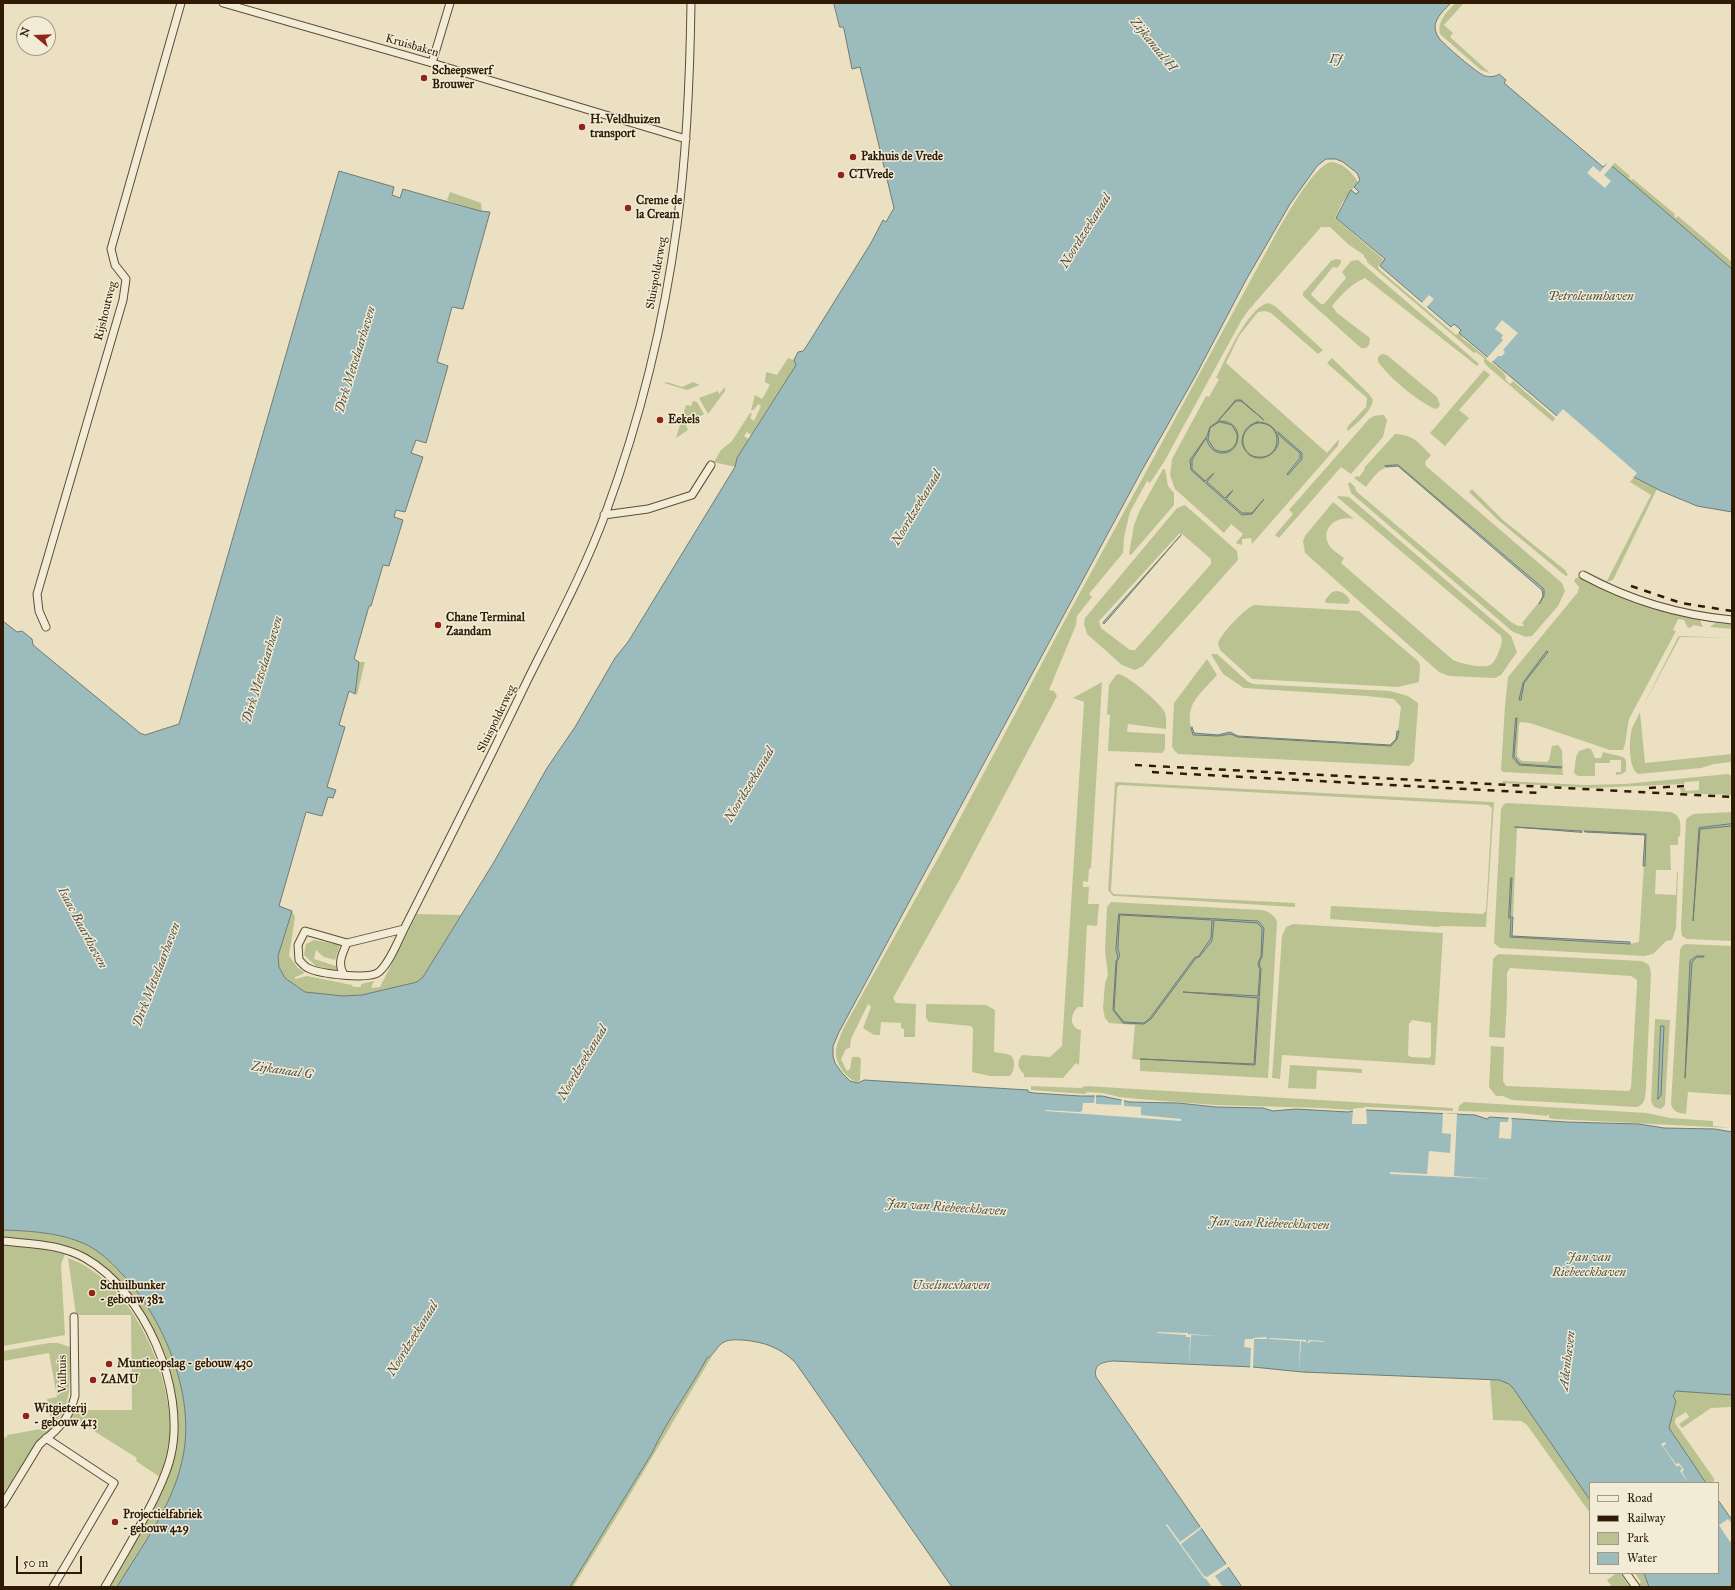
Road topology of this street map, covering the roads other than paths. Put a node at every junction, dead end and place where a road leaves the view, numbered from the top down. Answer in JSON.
{"nodes":[{"id":1,"x":181,"y":3,"type":"edge"},
{"id":2,"x":223,"y":3,"type":"edge"},
{"id":3,"x":450,"y":3,"type":"edge"},
{"id":4,"x":690,"y":3,"type":"edge"},
{"id":5,"x":432,"y":63,"type":"junction"},
{"id":6,"x":686,"y":139,"type":"junction"},
{"id":7,"x":711,"y":465,"type":"dead end"},
{"id":8,"x":604,"y":515,"type":"junction"},
{"id":9,"x":1583,"y":575,"type":"dead end"},
{"id":10,"x":1732,"y":620,"type":"edge"},
{"id":11,"x":46,"y":627,"type":"dead end"},
{"id":12,"x":404,"y":929,"type":"junction"},
{"id":13,"x":347,"y":943,"type":"junction"},
{"id":14,"x":344,"y":975,"type":"junction"},
{"id":15,"x":3,"y":1241,"type":"edge"},
{"id":16,"x":74,"y":1317,"type":"dead end"},
{"id":17,"x":46,"y":1438,"type":"junction"},
{"id":18,"x":3,"y":1504,"type":"edge"},
{"id":19,"x":1627,"y":1574,"type":"edge"},
{"id":20,"x":53,"y":1587,"type":"edge"},
{"id":21,"x":105,"y":1587,"type":"edge"},
{"id":22,"x":1636,"y":1587,"type":"edge"}],
"edges":[{"from":1,"to":11,"type":"street","name":"Rijshoutweg"},
{"from":2,"to":5,"type":"street","name":"Kruisbaken"},
{"from":3,"to":5,"type":"street"},
{"from":4,"to":6,"type":"street","name":"Sluispolderweg"},
{"from":5,"to":6,"type":"street","name":"Kruisbaken"},
{"from":6,"to":8,"type":"street","name":"Sluispolderweg"},
{"from":7,"to":8,"type":"street"},
{"from":8,"to":12,"type":"street","name":"Sluispolderweg"},
{"from":9,"to":10,"type":"street"},
{"from":12,"to":13,"type":"street","name":"Sluispolderweg"},
{"from":12,"to":14,"type":"street","name":"Sluispolderweg"},
{"from":13,"to":14,"type":"street"},
{"from":13,"to":14,"type":"street","name":"Sluispolderweg"},
{"from":15,"to":21,"type":"street"},
{"from":16,"to":17,"type":"street","name":"Vulhuis"},
{"from":17,"to":18,"type":"street","name":"Vulhuis"},
{"from":17,"to":20,"type":"street"},
{"from":19,"to":22,"type":"street"}]}
